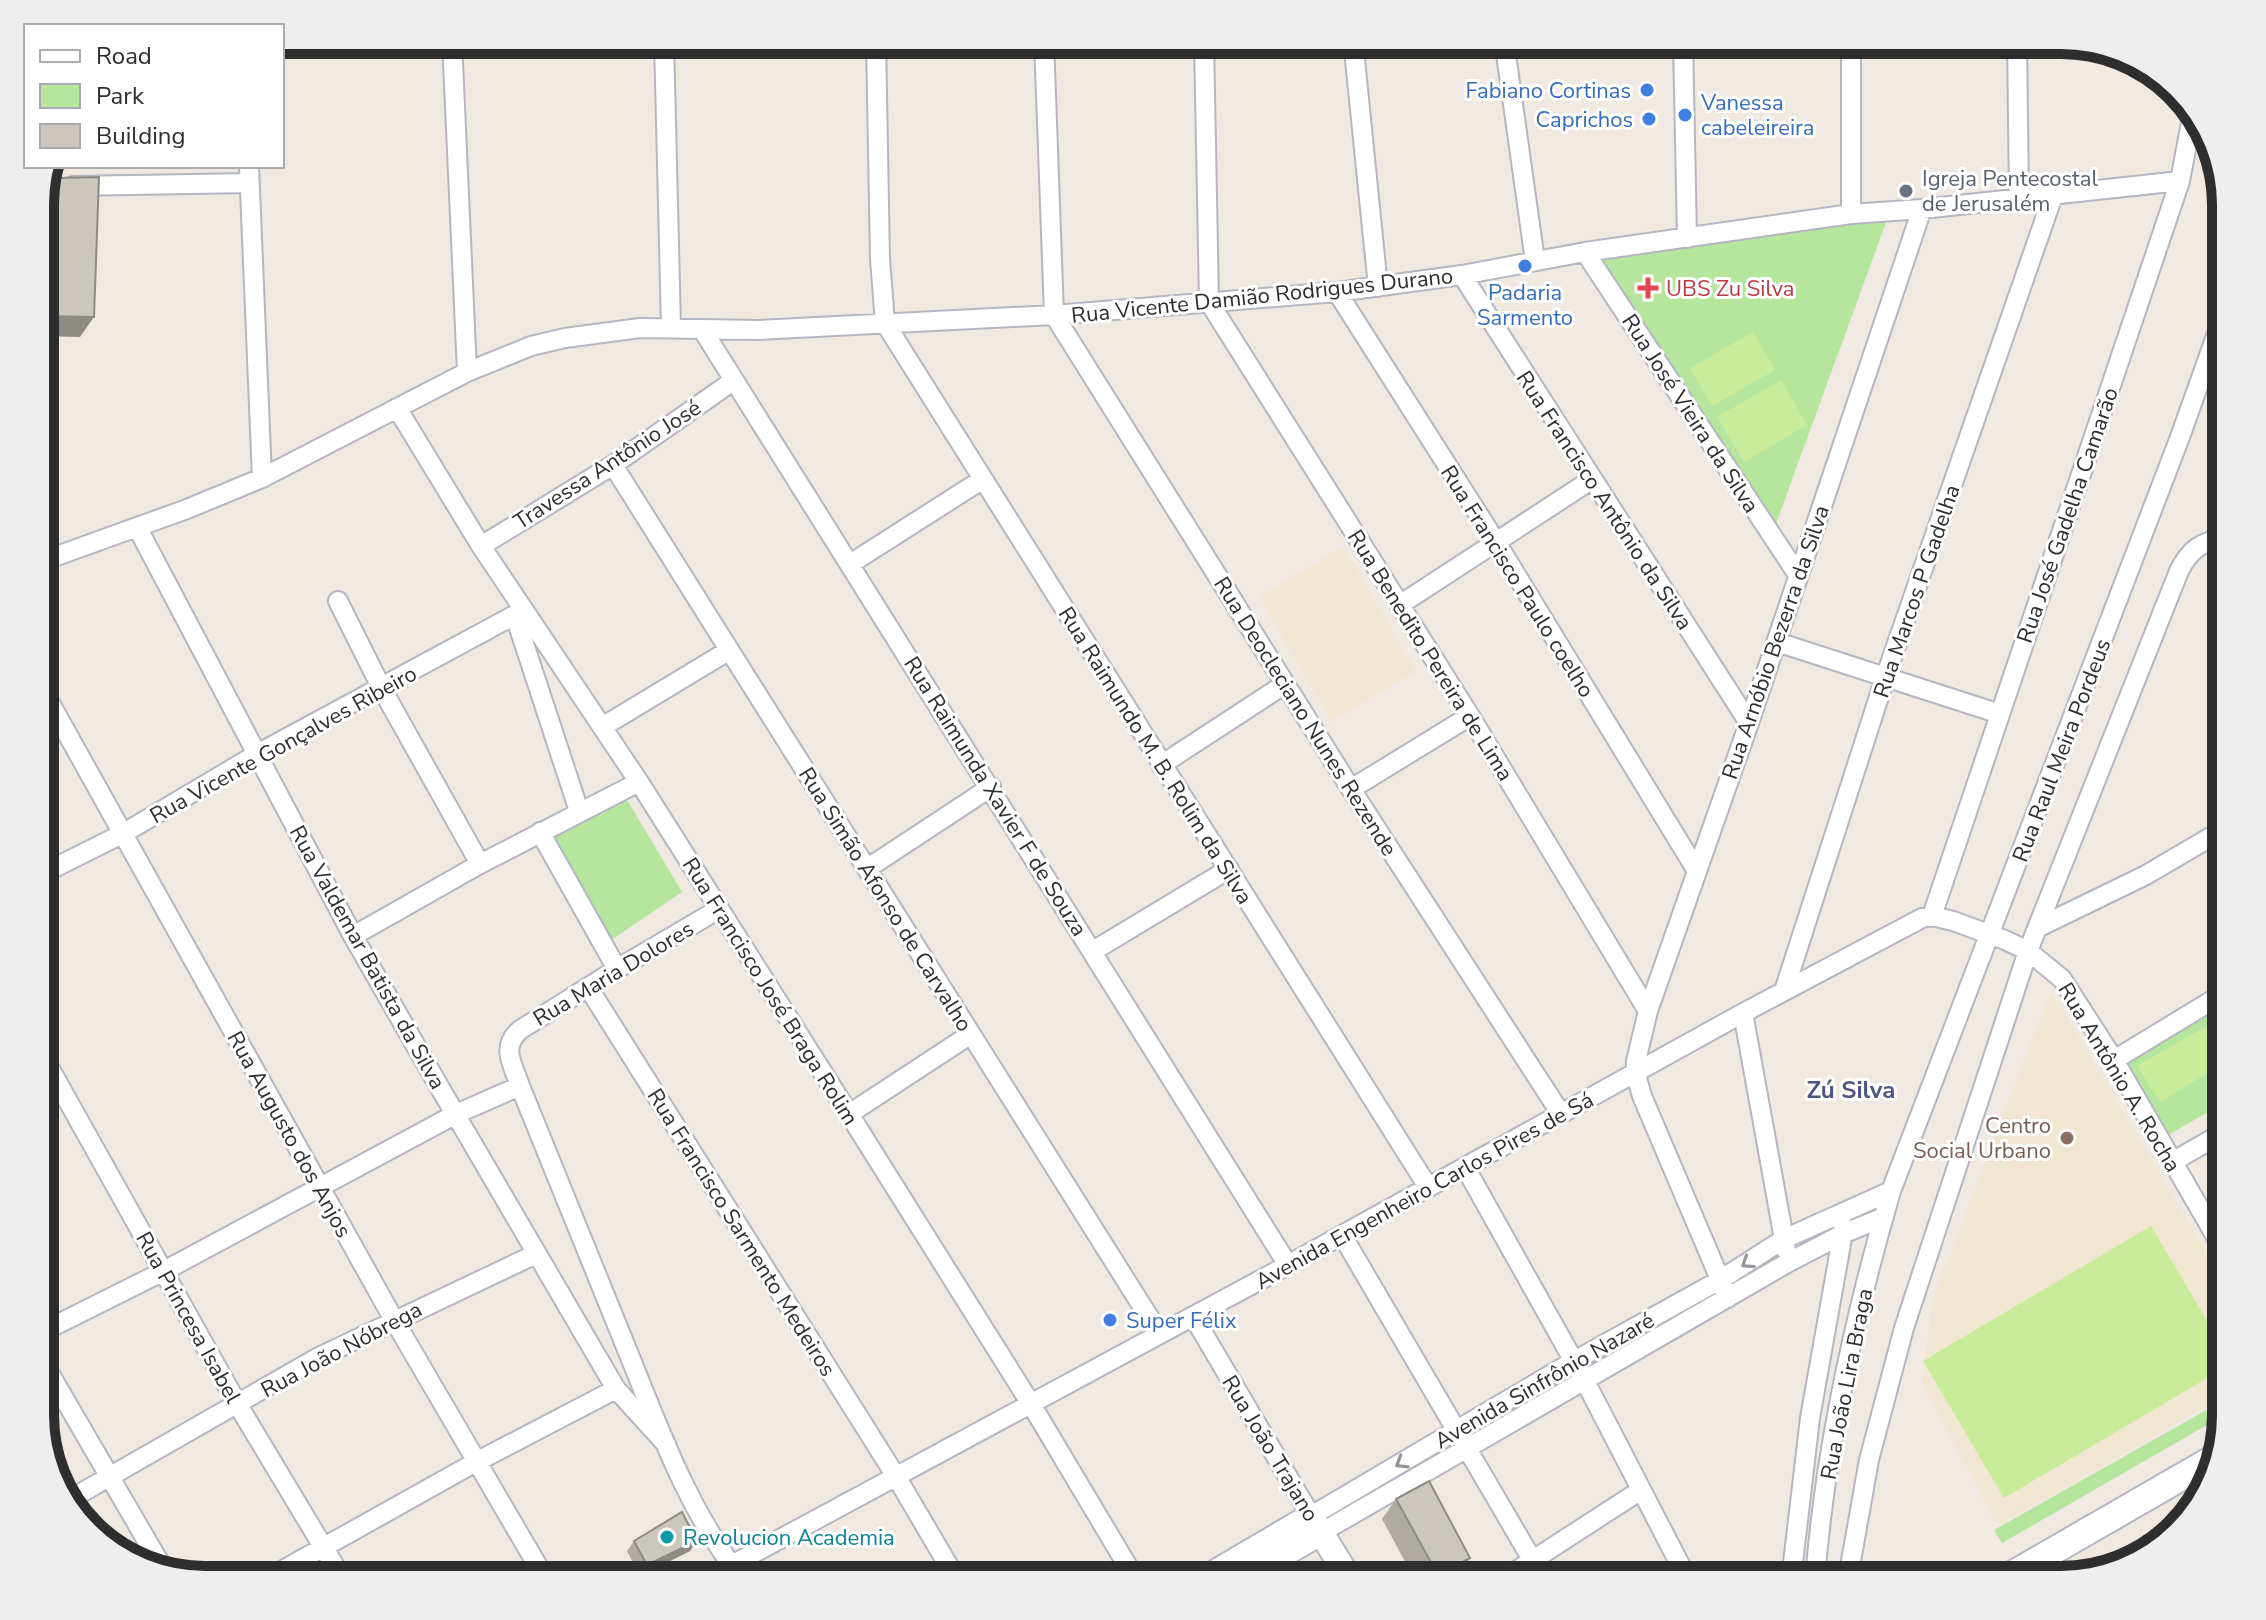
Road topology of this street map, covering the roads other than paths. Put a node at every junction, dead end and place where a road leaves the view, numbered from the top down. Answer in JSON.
{"nodes":[{"id":1,"x":453,"y":54,"type":"edge"},
{"id":2,"x":664,"y":54,"type":"edge"},
{"id":3,"x":876,"y":54,"type":"edge"},
{"id":4,"x":1045,"y":54,"type":"edge"},
{"id":5,"x":1204,"y":54,"type":"edge"},
{"id":6,"x":1354,"y":54,"type":"edge"},
{"id":7,"x":1506,"y":54,"type":"edge"},
{"id":8,"x":1683,"y":54,"type":"edge"},
{"id":9,"x":1851,"y":54,"type":"edge"},
{"id":10,"x":2017,"y":54,"type":"edge"},
{"id":11,"x":2190,"y":127,"type":"edge"},
{"id":12,"x":249,"y":174,"type":"edge"},
{"id":13,"x":2180,"y":181,"type":"junction"},
{"id":14,"x":58,"y":186,"type":"edge"},
{"id":15,"x":2054,"y":193,"type":"junction"},
{"id":16,"x":2019,"y":197,"type":"junction"},
{"id":17,"x":1922,"y":209,"type":"junction"},
{"id":18,"x":1851,"y":214,"type":"junction"},
{"id":19,"x":1687,"y":238,"type":"junction"},
{"id":20,"x":1585,"y":252,"type":"junction"},
{"id":21,"x":1535,"y":261,"type":"junction"},
{"id":22,"x":1462,"y":275,"type":"junction"},
{"id":23,"x":1378,"y":287,"type":"junction"},
{"id":24,"x":1337,"y":292,"type":"junction"},
{"id":25,"x":1209,"y":302,"type":"junction"},
{"id":26,"x":1054,"y":315,"type":"junction"},
{"id":27,"x":885,"y":323,"type":"junction"},
{"id":28,"x":671,"y":327,"type":"junction"},
{"id":29,"x":702,"y":329,"type":"junction"},
{"id":30,"x":2212,"y":347,"type":"edge"},
{"id":31,"x":467,"y":372,"type":"junction"},
{"id":32,"x":733,"y":381,"type":"junction"},
{"id":33,"x":397,"y":408,"type":"junction"},
{"id":34,"x":613,"y":465,"type":"junction"},
{"id":35,"x":262,"y":478,"type":"junction"},
{"id":36,"x":983,"y":479,"type":"junction"},
{"id":37,"x":1591,"y":480,"type":"junction"},
{"id":38,"x":137,"y":527,"type":"junction"},
{"id":39,"x":2212,"y":541,"type":"edge"},
{"id":40,"x":1496,"y":542,"type":"junction"},
{"id":41,"x":481,"y":546,"type":"junction"},
{"id":42,"x":54,"y":557,"type":"edge"},
{"id":43,"x":850,"y":564,"type":"junction"},
{"id":44,"x":1798,"y":575,"type":"junction"},
{"id":45,"x":338,"y":601,"type":"dead end"},
{"id":46,"x":1401,"y":604,"type":"junction"},
{"id":47,"x":520,"y":613,"type":"junction"},
{"id":48,"x":1777,"y":642,"type":"junction"},
{"id":49,"x":728,"y":651,"type":"junction"},
{"id":50,"x":1886,"y":675,"type":"junction"},
{"id":51,"x":1285,"y":684,"type":"junction"},
{"id":52,"x":382,"y":689,"type":"junction"},
{"id":53,"x":54,"y":710,"type":"edge"},
{"id":54,"x":2000,"y":714,"type":"junction"},
{"id":55,"x":1470,"y":716,"type":"junction"},
{"id":56,"x":1749,"y":723,"type":"junction"},
{"id":57,"x":602,"y":727,"type":"junction"},
{"id":58,"x":257,"y":754,"type":"junction"},
{"id":59,"x":1161,"y":765,"type":"junction"},
{"id":60,"x":639,"y":782,"type":"junction"},
{"id":61,"x":991,"y":787,"type":"junction"},
{"id":62,"x":1351,"y":789,"type":"junction"},
{"id":63,"x":579,"y":811,"type":"junction"},
{"id":64,"x":540,"y":832,"type":"junction"},
{"id":65,"x":124,"y":833,"type":"junction"},
{"id":66,"x":2212,"y":836,"type":"edge"},
{"id":67,"x":480,"y":864,"type":"junction"},
{"id":68,"x":54,"y":868,"type":"edge"},
{"id":69,"x":868,"y":868,"type":"junction"},
{"id":70,"x":1229,"y":869,"type":"junction"},
{"id":71,"x":1697,"y":871,"type":"junction"},
{"id":72,"x":719,"y":909,"type":"junction"},
{"id":73,"x":1932,"y":916,"type":"junction"},
{"id":74,"x":2037,"y":928,"type":"junction"},
{"id":75,"x":1991,"y":935,"type":"junction"},
{"id":76,"x":353,"y":936,"type":"junction"},
{"id":77,"x":1093,"y":951,"type":"junction"},
{"id":78,"x":2028,"y":951,"type":"junction"},
{"id":79,"x":617,"y":969,"type":"junction"},
{"id":80,"x":588,"y":987,"type":"junction"},
{"id":81,"x":1784,"y":991,"type":"junction"},
{"id":82,"x":2212,"y":1000,"type":"edge"},
{"id":83,"x":1648,"y":1011,"type":"junction"},
{"id":84,"x":1743,"y":1013,"type":"junction"},
{"id":85,"x":971,"y":1034,"type":"junction"},
{"id":86,"x":2114,"y":1060,"type":"junction"},
{"id":87,"x":1636,"y":1075,"type":"junction"},
{"id":88,"x":54,"y":1076,"type":"edge"},
{"id":89,"x":520,"y":1086,"type":"junction"},
{"id":90,"x":456,"y":1114,"type":"junction"},
{"id":91,"x":849,"y":1114,"type":"junction"},
{"id":92,"x":1561,"y":1114,"type":"junction"},
{"id":93,"x":2212,"y":1139,"type":"edge"},
{"id":94,"x":2172,"y":1162,"type":"junction"},
{"id":95,"x":1465,"y":1167,"type":"junction"},
{"id":96,"x":319,"y":1186,"type":"junction"},
{"id":97,"x":1428,"y":1187,"type":"junction"},
{"id":98,"x":1891,"y":1191,"type":"junction"},
{"id":99,"x":1844,"y":1212,"type":"junction"},
{"id":100,"x":1884,"y":1217,"type":"junction"},
{"id":101,"x":2212,"y":1230,"type":"edge"},
{"id":102,"x":1845,"y":1233,"type":"junction"},
{"id":103,"x":1342,"y":1235,"type":"junction"},
{"id":104,"x":1784,"y":1239,"type":"junction"},
{"id":105,"x":536,"y":1254,"type":"junction"},
{"id":106,"x":1789,"y":1262,"type":"junction"},
{"id":107,"x":1288,"y":1265,"type":"junction"},
{"id":108,"x":164,"y":1271,"type":"junction"},
{"id":109,"x":1720,"y":1280,"type":"junction"},
{"id":110,"x":1728,"y":1298,"type":"junction"},
{"id":111,"x":1193,"y":1316,"type":"junction"},
{"id":112,"x":394,"y":1320,"type":"junction"},
{"id":113,"x":54,"y":1326,"type":"edge"},
{"id":114,"x":1159,"y":1333,"type":"junction"},
{"id":115,"x":1574,"y":1361,"type":"junction"},
{"id":116,"x":54,"y":1380,"type":"edge"},
{"id":117,"x":1585,"y":1381,"type":"junction"},
{"id":118,"x":616,"y":1389,"type":"junction"},
{"id":119,"x":1031,"y":1404,"type":"junction"},
{"id":120,"x":238,"y":1405,"type":"junction"},
{"id":121,"x":1456,"y":1431,"type":"junction"},
{"id":122,"x":666,"y":1444,"type":"junction"},
{"id":123,"x":1467,"y":1447,"type":"junction"},
{"id":124,"x":476,"y":1462,"type":"junction"},
{"id":125,"x":2203,"y":1464,"type":"edge"},
{"id":126,"x":111,"y":1475,"type":"junction"},
{"id":127,"x":897,"y":1478,"type":"junction"},
{"id":128,"x":1641,"y":1490,"type":"junction"},
{"id":129,"x":77,"y":1495,"type":"edge"},
{"id":130,"x":1316,"y":1524,"type":"junction"},
{"id":131,"x":324,"y":1547,"type":"junction"},
{"id":132,"x":157,"y":1558,"type":"edge"},
{"id":133,"x":1533,"y":1560,"type":"junction"},
{"id":134,"x":290,"y":1566,"type":"edge"},
{"id":135,"x":335,"y":1566,"type":"edge"},
{"id":136,"x":538,"y":1566,"type":"edge"},
{"id":137,"x":733,"y":1566,"type":"edge"},
{"id":138,"x":750,"y":1566,"type":"edge"},
{"id":139,"x":949,"y":1566,"type":"edge"},
{"id":140,"x":1128,"y":1566,"type":"edge"},
{"id":141,"x":1230,"y":1566,"type":"edge"},
{"id":142,"x":1258,"y":1566,"type":"edge"},
{"id":143,"x":1342,"y":1566,"type":"edge"},
{"id":144,"x":1524,"y":1566,"type":"edge"},
{"id":145,"x":1536,"y":1566,"type":"edge"},
{"id":146,"x":1681,"y":1566,"type":"edge"},
{"id":147,"x":1793,"y":1566,"type":"edge"},
{"id":148,"x":1816,"y":1566,"type":"edge"},
{"id":149,"x":1851,"y":1566,"type":"edge"},
{"id":150,"x":2027,"y":1566,"type":"edge"}],
"edges":[{"from":1,"to":31,"type":"street"},
{"from":2,"to":28,"type":"street"},
{"from":3,"to":27,"type":"street"},
{"from":4,"to":26,"type":"street"},
{"from":5,"to":25,"type":"street"},
{"from":6,"to":23,"type":"street"},
{"from":7,"to":21,"type":"street"},
{"from":8,"to":19,"type":"street"},
{"from":9,"to":18,"type":"street"},
{"from":10,"to":16,"type":"street"},
{"from":11,"to":13,"type":"street","name":"Rua José Gadelha Camarão"},
{"from":12,"to":14,"type":"street"},
{"from":12,"to":35,"type":"street"},
{"from":13,"to":15,"type":"street","name":"Rua Vicente Damião Rodrigues Durano"},
{"from":13,"to":54,"type":"street","name":"Rua José Gadelha Camarão"},
{"from":15,"to":16,"type":"street","name":"Rua Vicente Damião Rodrigues Durano"},
{"from":15,"to":50,"type":"street","name":"Rua Marcos P Gadelha"},
{"from":16,"to":17,"type":"street","name":"Rua Vicente Damião Rodrigues Durano"},
{"from":17,"to":18,"type":"street","name":"Rua Vicente Damião Rodrigues Durano"},
{"from":17,"to":44,"type":"street","name":"Rua Arnóbio Bezerra da Silva"},
{"from":18,"to":19,"type":"street","name":"Rua Vicente Damião Rodrigues Durano"},
{"from":19,"to":20,"type":"street","name":"Rua Vicente Damião Rodrigues Durano"},
{"from":20,"to":21,"type":"street","name":"Rua Vicente Damião Rodrigues Durano"},
{"from":20,"to":44,"type":"street","name":"Rua José Vieira da Silva"},
{"from":21,"to":22,"type":"street","name":"Rua Vicente Damião Rodrigues Durano"},
{"from":22,"to":23,"type":"street","name":"Rua Vicente Damião Rodrigues Durano"},
{"from":22,"to":37,"type":"street","name":"Rua Francisco Antônio da Silva"},
{"from":23,"to":24,"type":"street","name":"Rua Vicente Damião Rodrigues Durano"},
{"from":24,"to":25,"type":"street","name":"Rua Vicente Damião Rodrigues Durano"},
{"from":24,"to":40,"type":"street","name":"Rua Francisco Paulo coelho"},
{"from":25,"to":26,"type":"street","name":"Rua Vicente Damião Rodrigues Durano"},
{"from":25,"to":46,"type":"street","name":"Rua Benedito Pereira de Lima"},
{"from":26,"to":27,"type":"street","name":"Rua Vicente Damião Rodrigues Durano"},
{"from":26,"to":51,"type":"street","name":"Rua Deocleciano Nunes Rezende"},
{"from":27,"to":29,"type":"street","name":"Rua Vicente Damião Rodrigues Durano"},
{"from":27,"to":36,"type":"street","name":"Rua Raimundo M. B. Rolim da Silva"},
{"from":28,"to":29,"type":"street","name":"Rua Vicente Damião Rodrigues Durano"},
{"from":28,"to":31,"type":"street","name":"Rua Vicente Damião Rodrigues Durano"},
{"from":29,"to":32,"type":"street","name":"Rua Raimunda Xavier F de Souza"},
{"from":30,"to":75,"type":"street","name":"Rua Raul Meira Pordeus"},
{"from":31,"to":33,"type":"street","name":"Rua Vicente Damião Rodrigues Durano"},
{"from":32,"to":34,"type":"street","name":"Travessa Antônio José"},
{"from":32,"to":43,"type":"street","name":"Rua Raimunda Xavier F de Souza"},
{"from":33,"to":35,"type":"street","name":"Rua Vicente Damião Rodrigues Durano"},
{"from":33,"to":41,"type":"street","name":"Rua Francisco José Braga Rolim"},
{"from":34,"to":41,"type":"street","name":"Travessa Antônio José"},
{"from":34,"to":49,"type":"street","name":"Rua Simão Afonso de Carvalho"},
{"from":35,"to":38,"type":"street","name":"Rua Vicente Damião Rodrigues Durano"},
{"from":36,"to":43,"type":"street"},
{"from":36,"to":59,"type":"street","name":"Rua Raimundo M. B. Rolim da Silva"},
{"from":37,"to":40,"type":"street"},
{"from":37,"to":56,"type":"street","name":"Rua Francisco Antônio da Silva"},
{"from":38,"to":42,"type":"street","name":"Rua Vicente Damião Rodrigues Durano"},
{"from":38,"to":58,"type":"street","name":"Rua Valdemar Batista da Silva"},
{"from":39,"to":74,"type":"street"},
{"from":40,"to":46,"type":"street"},
{"from":40,"to":71,"type":"street","name":"Rua Francisco Paulo coelho"},
{"from":41,"to":47,"type":"street","name":"Rua Francisco José Braga Rolim"},
{"from":43,"to":61,"type":"street","name":"Rua Raimunda Xavier F de Souza"},
{"from":44,"to":48,"type":"street","name":"Rua Arnóbio Bezerra da Silva"},
{"from":45,"to":52,"type":"street"},
{"from":46,"to":55,"type":"street","name":"Rua Benedito Pereira de Lima"},
{"from":47,"to":52,"type":"street","name":"Rua Vicente Gonçalves Ribeiro"},
{"from":47,"to":57,"type":"street","name":"Rua Francisco José Braga Rolim"},
{"from":47,"to":63,"type":"street"},
{"from":48,"to":50,"type":"street"},
{"from":48,"to":56,"type":"street","name":"Rua Arnóbio Bezerra da Silva"},
{"from":49,"to":57,"type":"street"},
{"from":49,"to":69,"type":"street","name":"Rua Simão Afonso de Carvalho"},
{"from":50,"to":54,"type":"street"},
{"from":50,"to":81,"type":"street","name":"Rua Marcos P Gadelha"},
{"from":51,"to":59,"type":"street"},
{"from":51,"to":62,"type":"street","name":"Rua Deocleciano Nunes Rezende"},
{"from":52,"to":58,"type":"street","name":"Rua Vicente Gonçalves Ribeiro"},
{"from":52,"to":67,"type":"street"},
{"from":53,"to":65,"type":"street","name":"Rua Augusto dos Anjos"},
{"from":54,"to":73,"type":"street","name":"Rua José Gadelha Camarão"},
{"from":55,"to":62,"type":"street"},
{"from":55,"to":83,"type":"street","name":"Rua Benedito Pereira de Lima"},
{"from":56,"to":71,"type":"street","name":"Rua Arnóbio Bezerra da Silva"},
{"from":57,"to":60,"type":"street","name":"Rua Francisco José Braga Rolim"},
{"from":58,"to":65,"type":"street","name":"Rua Vicente Gonçalves Ribeiro"},
{"from":58,"to":76,"type":"street","name":"Rua Valdemar Batista da Silva"},
{"from":59,"to":70,"type":"street","name":"Rua Raimundo M. B. Rolim da Silva"},
{"from":60,"to":63,"type":"street"},
{"from":60,"to":72,"type":"street","name":"Rua Francisco José Braga Rolim"},
{"from":61,"to":69,"type":"street"},
{"from":61,"to":77,"type":"street","name":"Rua Raimunda Xavier F de Souza"},
{"from":62,"to":92,"type":"street","name":"Rua Deocleciano Nunes Rezende"},
{"from":63,"to":64,"type":"street"},
{"from":64,"to":67,"type":"street"},
{"from":64,"to":79,"type":"street"},
{"from":65,"to":68,"type":"street","name":"Rua Vicente Gonçalves Ribeiro"},
{"from":65,"to":96,"type":"street","name":"Rua Augusto dos Anjos"},
{"from":66,"to":74,"type":"street"},
{"from":67,"to":76,"type":"street"},
{"from":69,"to":85,"type":"street","name":"Rua Simão Afonso de Carvalho"},
{"from":70,"to":77,"type":"street"},
{"from":70,"to":97,"type":"street","name":"Rua Raimundo M. B. Rolim da Silva"},
{"from":71,"to":83,"type":"street","name":"Rua Arnóbio Bezerra da Silva"},
{"from":72,"to":79,"type":"street","name":"Rua Maria Dolores"},
{"from":72,"to":91,"type":"street","name":"Rua Francisco José Braga Rolim"},
{"from":73,"to":75,"type":"street","name":"Rua Antônio A. Rocha"},
{"from":73,"to":81,"type":"street","name":"Avenida Engenheiro Carlos Pires de Sá"},
{"from":74,"to":78,"type":"street"},
{"from":75,"to":78,"type":"street","name":"Rua Antônio A. Rocha"},
{"from":75,"to":98,"type":"street","name":"Rua Raul Meira Pordeus"},
{"from":76,"to":90,"type":"street","name":"Rua Valdemar Batista da Silva"},
{"from":77,"to":107,"type":"street","name":"Rua Raimunda Xavier F de Souza"},
{"from":78,"to":86,"type":"street","name":"Rua Antônio A. Rocha"},
{"from":78,"to":149,"type":"street"},
{"from":79,"to":80,"type":"street","name":"Rua Maria Dolores"},
{"from":80,"to":89,"type":"street","name":"Rua Maria Dolores"},
{"from":80,"to":127,"type":"street","name":"Rua Francisco Sarmento Medeiros"},
{"from":81,"to":84,"type":"street","name":"Avenida Engenheiro Carlos Pires de Sá"},
{"from":82,"to":86,"type":"street"},
{"from":83,"to":87,"type":"street","name":"Rua Arnóbio Bezerra da Silva"},
{"from":84,"to":87,"type":"street","name":"Avenida Engenheiro Carlos Pires de Sá"},
{"from":84,"to":104,"type":"street"},
{"from":85,"to":91,"type":"street"},
{"from":85,"to":114,"type":"street","name":"Rua Simão Afonso de Carvalho"},
{"from":86,"to":94,"type":"street","name":"Rua Antônio A. Rocha"},
{"from":87,"to":92,"type":"street","name":"Avenida Engenheiro Carlos Pires de Sá"},
{"from":87,"to":109,"type":"street"},
{"from":88,"to":108,"type":"street","name":"Rua Princesa Isabel"},
{"from":89,"to":90,"type":"street","name":"Rua Valdemar Batista da Silva"},
{"from":89,"to":122,"type":"street"},
{"from":90,"to":96,"type":"street"},
{"from":90,"to":105,"type":"street"},
{"from":91,"to":119,"type":"street","name":"Rua Francisco José Braga Rolim"},
{"from":92,"to":95,"type":"street","name":"Avenida Engenheiro Carlos Pires de Sá"},
{"from":93,"to":94,"type":"street"},
{"from":94,"to":101,"type":"street","name":"Rua Antônio A. Rocha"},
{"from":95,"to":97,"type":"street","name":"Avenida Engenheiro Carlos Pires de Sá"},
{"from":95,"to":115,"type":"street"},
{"from":96,"to":108,"type":"street"},
{"from":96,"to":112,"type":"street","name":"Rua Augusto dos Anjos"},
{"from":97,"to":103,"type":"street","name":"Avenida Engenheiro Carlos Pires de Sá"},
{"from":98,"to":99,"type":"street","name":"Avenida Sinfrônio Nazaré"},
{"from":98,"to":100,"type":"street","name":"Rua João Lira Braga"},
{"from":99,"to":102,"type":"street"},
{"from":99,"to":104,"type":"street","name":"Avenida Sinfrônio Nazaré"},
{"from":100,"to":102,"type":"street","name":"Avenida Sinfrônio Nazaré"},
{"from":100,"to":148,"type":"street","name":"Rua João Lira Braga"},
{"from":102,"to":106,"type":"street","name":"Avenida Sinfrônio Nazaré"},
{"from":102,"to":147,"type":"street"},
{"from":103,"to":107,"type":"street","name":"Avenida Engenheiro Carlos Pires de Sá"},
{"from":103,"to":121,"type":"street"},
{"from":104,"to":106,"type":"street"},
{"from":104,"to":109,"type":"street","name":"Avenida Sinfrônio Nazaré","one_way":true},
{"from":105,"to":112,"type":"street","name":"Rua João Nóbrega"},
{"from":105,"to":118,"type":"street"},
{"from":106,"to":110,"type":"street","name":"Avenida Sinfrônio Nazaré"},
{"from":107,"to":111,"type":"street","name":"Avenida Engenheiro Carlos Pires de Sá"},
{"from":108,"to":113,"type":"street"},
{"from":108,"to":120,"type":"street","name":"Rua Princesa Isabel"},
{"from":109,"to":110,"type":"street"},
{"from":109,"to":115,"type":"street","name":"Avenida Sinfrônio Nazaré"},
{"from":110,"to":117,"type":"street","name":"Avenida Sinfrônio Nazaré"},
{"from":111,"to":114,"type":"street","name":"Avenida Engenheiro Carlos Pires de Sá"},
{"from":111,"to":130,"type":"street","name":"Rua João Trajano"},
{"from":112,"to":120,"type":"street","name":"Rua João Nóbrega"},
{"from":112,"to":124,"type":"street","name":"Rua Augusto dos Anjos"},
{"from":114,"to":119,"type":"street","name":"Avenida Engenheiro Carlos Pires de Sá"},
{"from":115,"to":117,"type":"street"},
{"from":115,"to":121,"type":"street","name":"Avenida Sinfrônio Nazaré"},
{"from":116,"to":126,"type":"street"},
{"from":117,"to":123,"type":"street","name":"Avenida Sinfrônio Nazaré"},
{"from":117,"to":128,"type":"street"},
{"from":118,"to":122,"type":"street"},
{"from":118,"to":124,"type":"street"},
{"from":119,"to":127,"type":"street","name":"Avenida Engenheiro Carlos Pires de Sá"},
{"from":119,"to":140,"type":"street","name":"Rua Francisco José Braga Rolim"},
{"from":120,"to":126,"type":"street","name":"Rua João Nóbrega"},
{"from":120,"to":131,"type":"street","name":"Rua Princesa Isabel"},
{"from":121,"to":123,"type":"street"},
{"from":121,"to":130,"type":"street","name":"Avenida Sinfrônio Nazaré","one_way":true},
{"from":122,"to":137,"type":"street"},
{"from":123,"to":130,"type":"street","name":"Avenida Sinfrônio Nazaré"},
{"from":123,"to":133,"type":"street"},
{"from":124,"to":131,"type":"street"},
{"from":124,"to":136,"type":"street","name":"Rua Augusto dos Anjos"},
{"from":125,"to":150,"type":"main road"},
{"from":126,"to":129,"type":"street","name":"Rua João Nóbrega"},
{"from":126,"to":132,"type":"street"},
{"from":127,"to":138,"type":"street","name":"Avenida Engenheiro Carlos Pires de Sá"},
{"from":127,"to":139,"type":"street","name":"Rua Francisco Sarmento Medeiros"},
{"from":128,"to":133,"type":"street"},
{"from":128,"to":146,"type":"street"},
{"from":130,"to":141,"type":"street","name":"Avenida Sinfrônio Nazaré"},
{"from":130,"to":142,"type":"street","name":"Avenida Sinfrônio Nazaré"},
{"from":130,"to":143,"type":"street","name":"Rua João Trajano"},
{"from":131,"to":134,"type":"street"},
{"from":131,"to":135,"type":"street","name":"Rua Princesa Isabel"},
{"from":133,"to":144,"type":"street"},
{"from":133,"to":145,"type":"street"}]}
